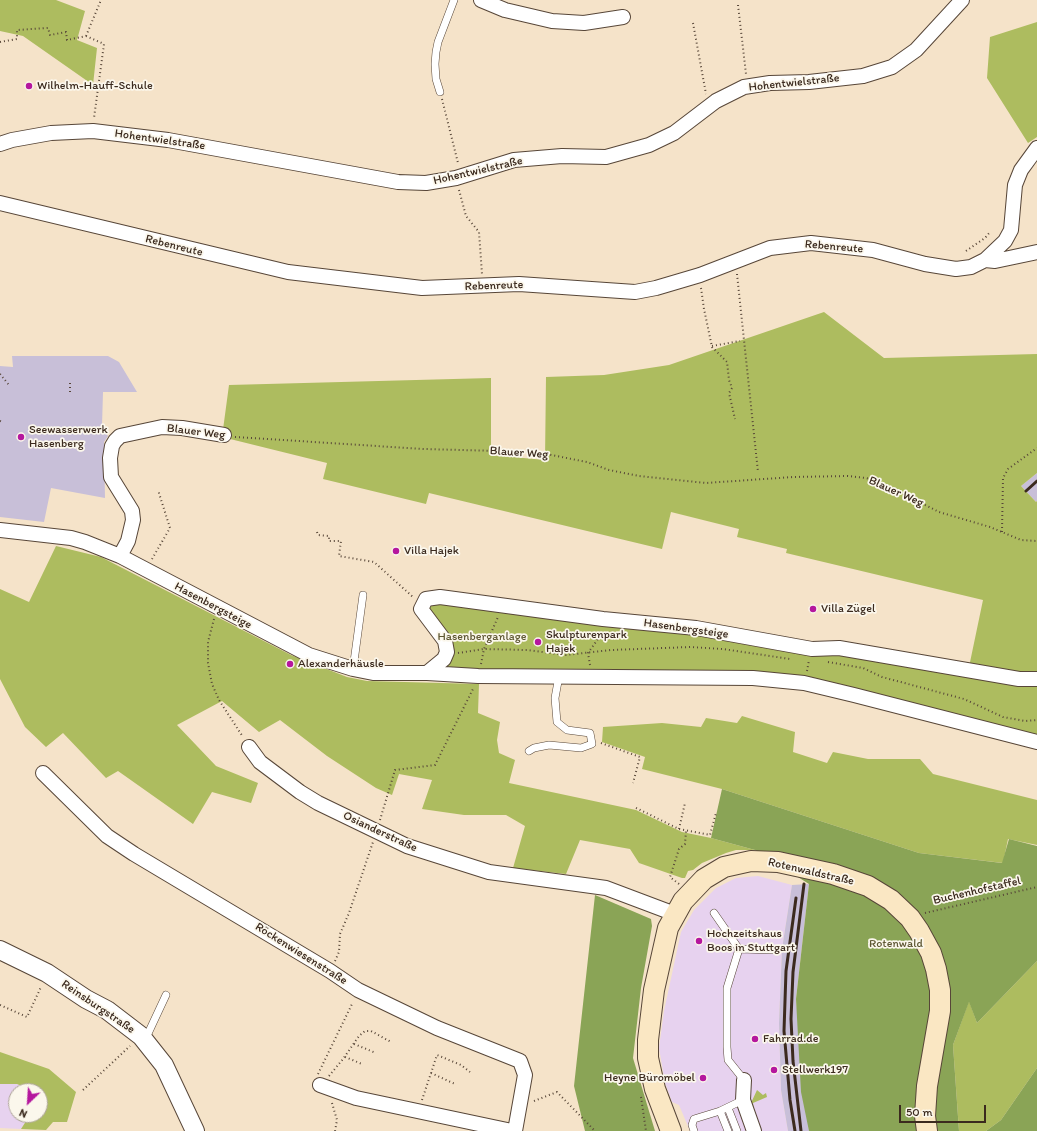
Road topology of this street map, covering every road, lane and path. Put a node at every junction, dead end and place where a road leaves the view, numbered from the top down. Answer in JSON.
{"nodes":[{"id":1,"x":101,"y":0,"type":"edge"},
{"id":2,"x":454,"y":0,"type":"edge"},
{"id":3,"x":481,"y":0,"type":"edge"},
{"id":4,"x":962,"y":0,"type":"edge"},
{"id":5,"x":738,"y":5,"type":"dead end"},
{"id":6,"x":624,"y":17,"type":"dead end"},
{"id":7,"x":692,"y":22,"type":"dead end"},
{"id":8,"x":86,"y":36,"type":"junction"},
{"id":9,"x":0,"y":42,"type":"edge"},
{"id":10,"x":747,"y":87,"type":"junction"},
{"id":11,"x":440,"y":92,"type":"joint"},
{"id":12,"x":708,"y":106,"type":"junction"},
{"id":13,"x":94,"y":118,"type":"dead end"},
{"id":14,"x":0,"y":144,"type":"edge"},
{"id":15,"x":1037,"y":148,"type":"edge"},
{"id":16,"x":453,"y":183,"type":"junction"},
{"id":17,"x":2,"y":205,"type":"edge"},
{"id":18,"x":990,"y":232,"type":"dead end"},
{"id":19,"x":966,"y":251,"type":"dead end"},
{"id":20,"x":1037,"y":252,"type":"edge"},
{"id":21,"x":985,"y":260,"type":"junction"},
{"id":22,"x":734,"y":261,"type":"junction"},
{"id":23,"x":700,"y":275,"type":"junction"},
{"id":24,"x":471,"y":286,"type":"junction"},
{"id":25,"x":740,"y":341,"type":"dead end"},
{"id":26,"x":712,"y":346,"type":"junction"},
{"id":27,"x":0,"y":374,"type":"edge"},
{"id":28,"x":70,"y":383,"type":"dead end"},
{"id":29,"x":9,"y":384,"type":"dead end"},
{"id":30,"x":70,"y":393,"type":"dead end"},
{"id":31,"x":735,"y":419,"type":"dead end"},
{"id":32,"x":224,"y":435,"type":"joint"},
{"id":33,"x":1037,"y":448,"type":"edge"},
{"id":34,"x":758,"y":472,"type":"dead end"},
{"id":35,"x":158,"y":490,"type":"dead end"},
{"id":36,"x":0,"y":530,"type":"edge"},
{"id":37,"x":317,"y":532,"type":"dead end"},
{"id":38,"x":1002,"y":532,"type":"junction"},
{"id":39,"x":1037,"y":541,"type":"edge"},
{"id":40,"x":120,"y":556,"type":"junction"},
{"id":41,"x":145,"y":570,"type":"junction"},
{"id":42,"x":363,"y":595,"type":"dead end"},
{"id":43,"x":422,"y":606,"type":"junction"},
{"id":44,"x":504,"y":606,"type":"junction"},
{"id":45,"x":219,"y":610,"type":"junction"},
{"id":46,"x":603,"y":619,"type":"junction"},
{"id":47,"x":484,"y":649,"type":"junction"},
{"id":48,"x":588,"y":653,"type":"junction"},
{"id":49,"x":812,"y":658,"type":"junction"},
{"id":50,"x":444,"y":659,"type":"junction"},
{"id":51,"x":793,"y":660,"type":"dead end"},
{"id":52,"x":804,"y":661,"type":"dead end"},
{"id":53,"x":826,"y":662,"type":"dead end"},
{"id":54,"x":353,"y":669,"type":"junction"},
{"id":55,"x":427,"y":673,"type":"junction"},
{"id":56,"x":559,"y":676,"type":"junction"},
{"id":57,"x":591,"y":676,"type":"junction"},
{"id":58,"x":1037,"y":679,"type":"edge"},
{"id":59,"x":476,"y":682,"type":"junction"},
{"id":60,"x":804,"y":683,"type":"junction"},
{"id":61,"x":1037,"y":720,"type":"edge"},
{"id":62,"x":1037,"y":742,"type":"edge"},
{"id":63,"x":592,"y":744,"type":"junction"},
{"id":64,"x":249,"y":747,"type":"joint"},
{"id":65,"x":529,"y":751,"type":"dead end"},
{"id":66,"x":43,"y":773,"type":"dead end"},
{"id":67,"x":633,"y":784,"type":"dead end"},
{"id":68,"x":685,"y":803,"type":"dead end"},
{"id":69,"x":636,"y":808,"type":"dead end"},
{"id":70,"x":716,"y":813,"type":"dead end"},
{"id":71,"x":374,"y":820,"type":"dead end"},
{"id":72,"x":679,"y":829,"type":"junction"},
{"id":73,"x":686,"y":831,"type":"junction"},
{"id":74,"x":374,"y":837,"type":"dead end"},
{"id":75,"x":680,"y":885,"type":"dead end"},
{"id":76,"x":1037,"y":887,"type":"edge"},
{"id":77,"x":714,"y":913,"type":"dead end"},
{"id":78,"x":675,"y":914,"type":"junction"},
{"id":79,"x":921,"y":914,"type":"dead end"},
{"id":80,"x":739,"y":949,"type":"junction"},
{"id":81,"x":0,"y":950,"type":"edge"},
{"id":82,"x":774,"y":950,"type":"dead end"},
{"id":83,"x":334,"y":965,"type":"dead end"},
{"id":84,"x":47,"y":973,"type":"junction"},
{"id":85,"x":166,"y":995,"type":"dead end"},
{"id":86,"x":354,"y":999,"type":"dead end"},
{"id":87,"x":0,"y":1005,"type":"edge"},
{"id":88,"x":143,"y":1038,"type":"junction"},
{"id":89,"x":391,"y":1042,"type":"dead end"},
{"id":90,"x":354,"y":1044,"type":"junction"},
{"id":91,"x":376,"y":1053,"type":"dead end"},
{"id":92,"x":345,"y":1057,"type":"junction"},
{"id":93,"x":362,"y":1064,"type":"dead end"},
{"id":94,"x":321,"y":1067,"type":"dead end"},
{"id":95,"x":470,"y":1072,"type":"dead end"},
{"id":96,"x":430,"y":1073,"type":"junction"},
{"id":97,"x":744,"y":1080,"type":"joint"},
{"id":98,"x":455,"y":1084,"type":"dead end"},
{"id":99,"x":320,"y":1085,"type":"joint"},
{"id":100,"x":83,"y":1090,"type":"dead end"},
{"id":101,"x":330,"y":1098,"type":"dead end"},
{"id":102,"x":640,"y":1098,"type":"dead end"},
{"id":103,"x":519,"y":1100,"type":"junction"},
{"id":104,"x":742,"y":1100,"type":"junction"},
{"id":105,"x":728,"y":1108,"type":"junction"},
{"id":106,"x":419,"y":1111,"type":"junction"},
{"id":107,"x":720,"y":1111,"type":"junction"},
{"id":108,"x":195,"y":1131,"type":"edge"},
{"id":109,"x":335,"y":1131,"type":"edge"},
{"id":110,"x":512,"y":1131,"type":"edge"},
{"id":111,"x":515,"y":1131,"type":"edge"},
{"id":112,"x":595,"y":1131,"type":"edge"},
{"id":113,"x":646,"y":1131,"type":"edge"},
{"id":114,"x":671,"y":1131,"type":"edge"},
{"id":115,"x":694,"y":1131,"type":"edge"},
{"id":116,"x":728,"y":1131,"type":"edge"},
{"id":117,"x":737,"y":1131,"type":"edge"},
{"id":118,"x":754,"y":1131,"type":"edge"},
{"id":119,"x":927,"y":1131,"type":"edge"}],
"edges":[{"from":1,"to":8,"type":"path"},
{"from":2,"to":11,"type":"lane"},
{"from":3,"to":6,"type":"street"},
{"from":4,"to":10,"type":"street","name":"Hohentwielstraße"},
{"from":5,"to":10,"type":"path"},
{"from":7,"to":12,"type":"path"},
{"from":8,"to":9,"type":"path"},
{"from":8,"to":13,"type":"path"},
{"from":10,"to":12,"type":"street","name":"Hohentwielstraße"},
{"from":11,"to":16,"type":"path"},
{"from":12,"to":16,"type":"street","name":"Hohentwielstraße"},
{"from":14,"to":16,"type":"street","name":"Hohentwielstraße"},
{"from":15,"to":21,"type":"street","name":"Rebenreute"},
{"from":16,"to":24,"type":"path"},
{"from":17,"to":24,"type":"street","name":"Rebenreute"},
{"from":18,"to":19,"type":"path"},
{"from":20,"to":21,"type":"street","name":"Rebenreute"},
{"from":21,"to":22,"type":"street","name":"Rebenreute"},
{"from":22,"to":23,"type":"street","name":"Rebenreute"},
{"from":22,"to":34,"type":"path"},
{"from":23,"to":24,"type":"street","name":"Rebenreute"},
{"from":23,"to":26,"type":"path"},
{"from":25,"to":26,"type":"path"},
{"from":26,"to":31,"type":"path"},
{"from":27,"to":29,"type":"path"},
{"from":28,"to":30,"type":"path"},
{"from":32,"to":38,"type":"path","name":"Blauer Weg"},
{"from":32,"to":40,"type":"street","name":"Blauer Weg"},
{"from":33,"to":38,"type":"path"},
{"from":35,"to":41,"type":"path"},
{"from":36,"to":40,"type":"street","name":"Hasenbergsteige"},
{"from":37,"to":43,"type":"path"},
{"from":38,"to":39,"type":"path","name":"Blauer Weg"},
{"from":40,"to":41,"type":"street","name":"Hasenbergsteige"},
{"from":41,"to":45,"type":"street","name":"Hasenbergsteige"},
{"from":42,"to":54,"type":"lane"},
{"from":43,"to":44,"type":"street","name":"Hasenbergsteige"},
{"from":43,"to":50,"type":"street"},
{"from":44,"to":46,"type":"street","name":"Hasenbergsteige"},
{"from":44,"to":47,"type":"path"},
{"from":45,"to":54,"type":"street","name":"Hasenbergsteige"},
{"from":45,"to":64,"type":"path"},
{"from":46,"to":48,"type":"path"},
{"from":46,"to":49,"type":"street","name":"Hasenbergsteige"},
{"from":47,"to":48,"type":"path"},
{"from":47,"to":50,"type":"path"},
{"from":47,"to":59,"type":"path"},
{"from":48,"to":51,"type":"path"},
{"from":48,"to":57,"type":"path"},
{"from":49,"to":52,"type":"path"},
{"from":49,"to":58,"type":"street","name":"Hasenbergsteige"},
{"from":49,"to":60,"type":"path"},
{"from":50,"to":55,"type":"street"},
{"from":53,"to":61,"type":"path"},
{"from":54,"to":55,"type":"street","name":"Hasenbergsteige"},
{"from":55,"to":59,"type":"street","name":"Hasenbergsteige"},
{"from":56,"to":57,"type":"street","name":"Hasenbergsteige"},
{"from":56,"to":59,"type":"street","name":"Hasenbergsteige"},
{"from":56,"to":63,"type":"lane"},
{"from":57,"to":60,"type":"street","name":"Hasenbergsteige"},
{"from":59,"to":71,"type":"path"},
{"from":60,"to":62,"type":"street","name":"Hasenbergsteige"},
{"from":63,"to":65,"type":"lane"},
{"from":63,"to":67,"type":"path"},
{"from":64,"to":78,"type":"street","name":"Osianderstraße"},
{"from":66,"to":103,"type":"street","name":"Röckenwiesenstraße"},
{"from":68,"to":72,"type":"path"},
{"from":69,"to":72,"type":"path"},
{"from":70,"to":73,"type":"path"},
{"from":72,"to":73,"type":"path"},
{"from":73,"to":75,"type":"path"},
{"from":74,"to":83,"type":"path"},
{"from":76,"to":79,"type":"path","name":"Buchenhofstaffel"},
{"from":77,"to":80,"type":"lane"},
{"from":78,"to":114,"type":"main road","name":"Rotenwaldstraße"},
{"from":78,"to":119,"type":"main road","name":"Rotenwaldstraße"},
{"from":80,"to":82,"type":"lane"},
{"from":80,"to":97,"type":"lane"},
{"from":81,"to":84,"type":"street","name":"Reinsburgstraße"},
{"from":84,"to":87,"type":"path"},
{"from":84,"to":88,"type":"street","name":"Reinsburgstraße"},
{"from":85,"to":88,"type":"lane"},
{"from":86,"to":94,"type":"path"},
{"from":88,"to":100,"type":"path"},
{"from":88,"to":108,"type":"street","name":"Reinsburgstraße"},
{"from":89,"to":90,"type":"path"},
{"from":90,"to":91,"type":"path"},
{"from":90,"to":92,"type":"path"},
{"from":92,"to":93,"type":"path"},
{"from":92,"to":99,"type":"path"},
{"from":95,"to":96,"type":"path"},
{"from":96,"to":98,"type":"path"},
{"from":96,"to":106,"type":"path"},
{"from":97,"to":104,"type":"street"},
{"from":99,"to":106,"type":"street"},
{"from":101,"to":109,"type":"path"},
{"from":102,"to":113,"type":"path"},
{"from":103,"to":111,"type":"street","name":"Röckenwiesenstraße"},
{"from":103,"to":112,"type":"path"},
{"from":104,"to":105,"type":"lane"},
{"from":104,"to":118,"type":"street"},
{"from":105,"to":107,"type":"lane"},
{"from":105,"to":117,"type":"lane"},
{"from":106,"to":110,"type":"street"},
{"from":107,"to":115,"type":"lane"},
{"from":107,"to":116,"type":"lane"}]}
